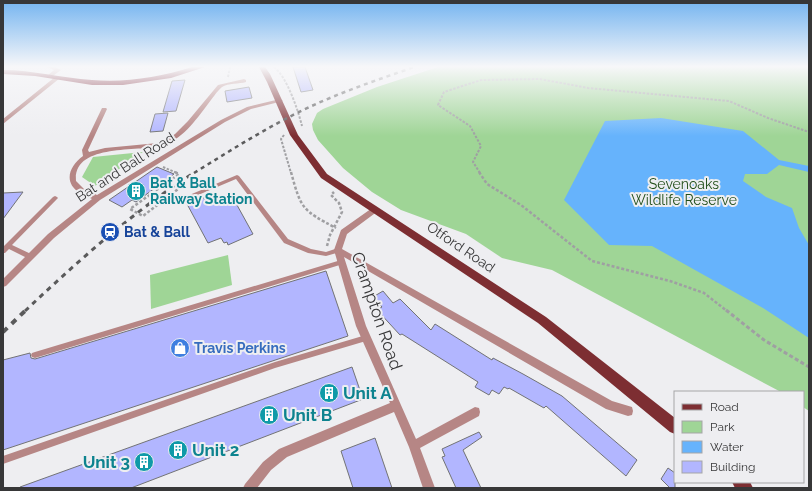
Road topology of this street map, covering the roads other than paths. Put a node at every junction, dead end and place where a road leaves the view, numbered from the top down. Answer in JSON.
{"nodes":[{"id":1,"x":38,"y":90,"type":"edge"},
{"id":2,"x":218,"y":90,"type":"edge"},
{"id":3,"x":274,"y":90,"type":"edge"},
{"id":4,"x":280,"y":101,"type":"junction"},
{"id":5,"x":104,"y":109,"type":"dead end"},
{"id":6,"x":3,"y":122,"type":"edge"},
{"id":7,"x":86,"y":156,"type":"junction"},
{"id":8,"x":189,"y":197,"type":"road end"},
{"id":9,"x":55,"y":198,"type":"dead end"},
{"id":10,"x":97,"y":198,"type":"junction"},
{"id":11,"x":375,"y":209,"type":"junction"},
{"id":12,"x":8,"y":246,"type":"junction"},
{"id":13,"x":338,"y":250,"type":"junction"},
{"id":14,"x":3,"y":252,"type":"edge"},
{"id":15,"x":30,"y":256,"type":"junction"},
{"id":16,"x":341,"y":262,"type":"junction"},
{"id":17,"x":3,"y":284,"type":"edge"},
{"id":18,"x":366,"y":338,"type":"junction"},
{"id":19,"x":35,"y":355,"type":"dead end"},
{"id":20,"x":395,"y":406,"type":"junction"},
{"id":21,"x":628,"y":411,"type":"dead end"},
{"id":22,"x":475,"y":412,"type":"dead end"},
{"id":23,"x":674,"y":426,"type":"edge"},
{"id":24,"x":414,"y":446,"type":"junction"},
{"id":25,"x":3,"y":460,"type":"edge"},
{"id":26,"x":249,"y":488,"type":"edge"},
{"id":27,"x":429,"y":488,"type":"edge"}],
"edges":[{"from":1,"to":6,"type":"street"},
{"from":2,"to":7,"type":"street"},
{"from":3,"to":4,"type":"main road","name":"Otford Road"},
{"from":4,"to":10,"type":"street","name":"Bat and Ball Road"},
{"from":4,"to":11,"type":"main road","name":"Otford Road"},
{"from":5,"to":7,"type":"street"},
{"from":7,"to":10,"type":"street"},
{"from":8,"to":13,"type":"lane"},
{"from":9,"to":12,"type":"lane"},
{"from":10,"to":15,"type":"street","name":"Bat and Ball Road"},
{"from":11,"to":13,"type":"street","name":"Crampton Road"},
{"from":11,"to":23,"type":"main road","name":"Otford Road"},
{"from":12,"to":14,"type":"lane"},
{"from":12,"to":15,"type":"lane"},
{"from":13,"to":16,"type":"street","name":"Crampton Road"},
{"from":13,"to":21,"type":"street"},
{"from":15,"to":17,"type":"street","name":"Bat and Ball Road"},
{"from":16,"to":18,"type":"street","name":"Crampton Road"},
{"from":16,"to":19,"type":"lane"},
{"from":18,"to":20,"type":"street","name":"Crampton Road"},
{"from":18,"to":25,"type":"lane"},
{"from":20,"to":24,"type":"street","name":"Crampton Road"},
{"from":20,"to":26,"type":"street"},
{"from":22,"to":24,"type":"street"},
{"from":24,"to":27,"type":"street","name":"Crampton Road"}]}
